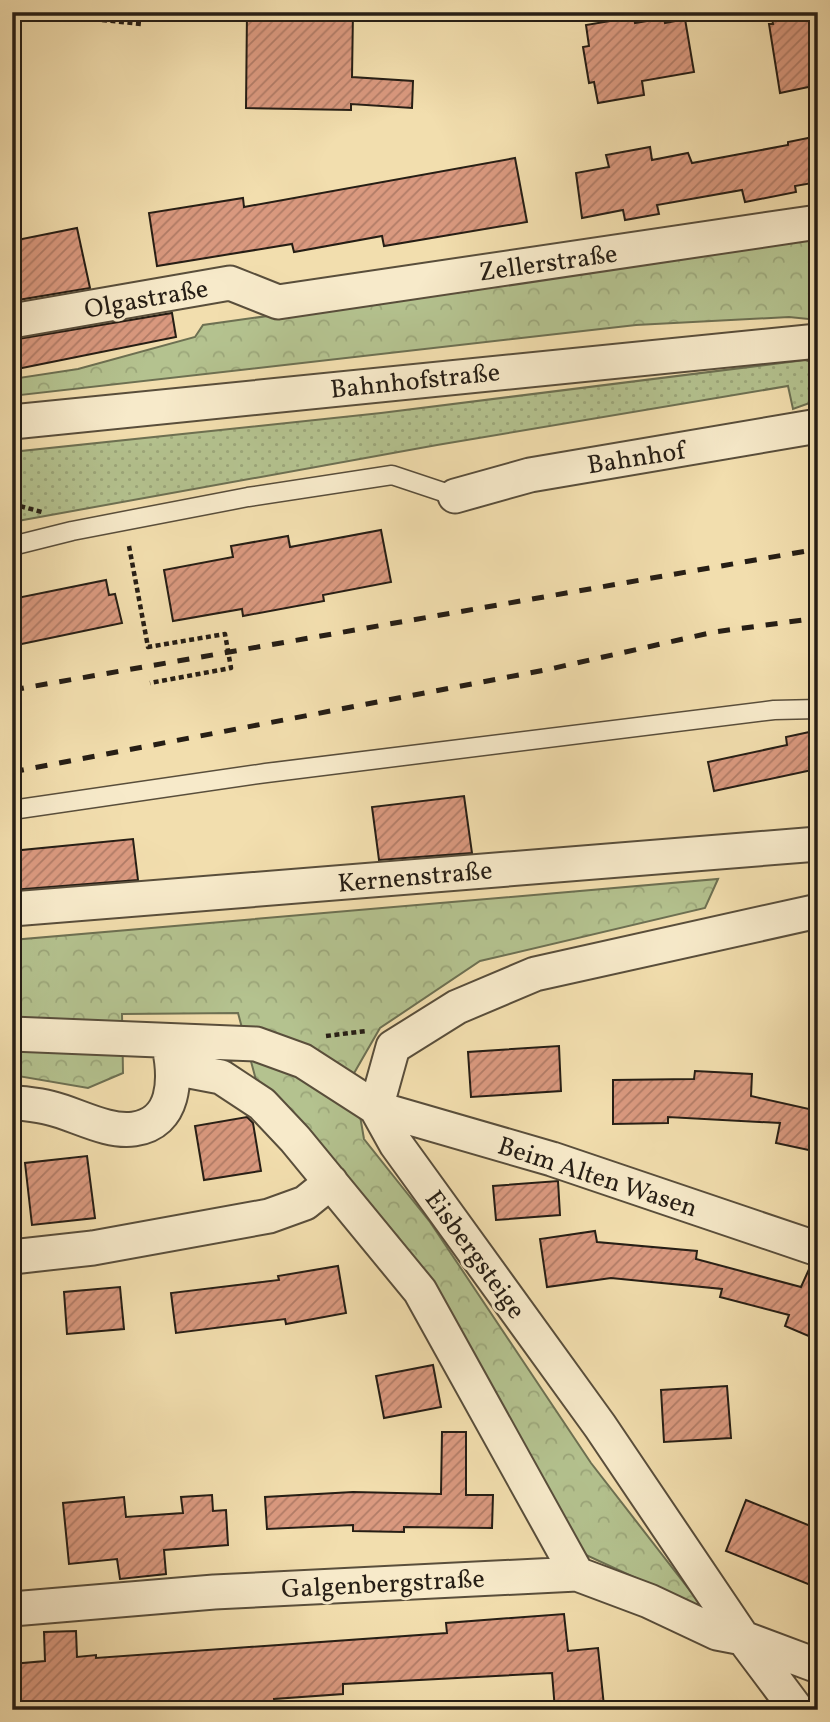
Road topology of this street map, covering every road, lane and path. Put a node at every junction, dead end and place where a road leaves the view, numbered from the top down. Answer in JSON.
{"nodes":[{"id":1,"x":26,"y":12,"type":"edge"},
{"id":2,"x":141,"y":24,"type":"dead end"},
{"id":3,"x":818,"y":222,"type":"edge"},
{"id":4,"x":278,"y":302,"type":"joint"},
{"id":5,"x":12,"y":321,"type":"edge"},
{"id":6,"x":818,"y":341,"type":"edge"},
{"id":7,"x":12,"y":422,"type":"edge"},
{"id":8,"x":818,"y":426,"type":"edge"},
{"id":9,"x":455,"y":496,"type":"joint"},
{"id":10,"x":12,"y":546,"type":"edge"},
{"id":11,"x":132,"y":560,"type":"dead end"},
{"id":12,"x":150,"y":683,"type":"dead end"},
{"id":13,"x":818,"y":709,"type":"edge"},
{"id":14,"x":12,"y":810,"type":"edge"},
{"id":15,"x":818,"y":844,"type":"edge"},
{"id":16,"x":12,"y":909,"type":"edge"},
{"id":17,"x":818,"y":911,"type":"edge"},
{"id":18,"x":12,"y":1034,"type":"edge"},
{"id":19,"x":171,"y":1054,"type":"junction"},
{"id":20,"x":12,"y":1102,"type":"edge"},
{"id":21,"x":376,"y":1108,"type":"junction"},
{"id":22,"x":331,"y":1182,"type":"junction"},
{"id":23,"x":818,"y":1249,"type":"edge"},
{"id":24,"x":12,"y":1257,"type":"edge"},
{"id":25,"x":577,"y":1574,"type":"junction"},
{"id":26,"x":12,"y":1609,"type":"edge"},
{"id":27,"x":743,"y":1638,"type":"junction"},
{"id":28,"x":818,"y":1666,"type":"edge"},
{"id":29,"x":797,"y":1710,"type":"edge"}],
"edges":[{"from":1,"to":2,"type":"path"},
{"from":3,"to":4,"type":"street","name":"Zellerstraße"},
{"from":4,"to":5,"type":"street","name":"Olgastraße"},
{"from":6,"to":7,"type":"street","name":"Bahnhofstraße"},
{"from":8,"to":9,"type":"street","name":"Bahnhof"},
{"from":9,"to":10,"type":"lane"},
{"from":11,"to":12,"type":"path"},
{"from":13,"to":14,"type":"lane"},
{"from":15,"to":16,"type":"street","name":"Kernenstraße"},
{"from":17,"to":21,"type":"street"},
{"from":18,"to":19,"type":"street","name":"Eisbergsteige"},
{"from":19,"to":20,"type":"street"},
{"from":19,"to":21,"type":"street","name":"Eisbergsteige"},
{"from":19,"to":22,"type":"street","name":"Eisbergsteige"},
{"from":21,"to":23,"type":"street","name":"Beim Alten Wasen"},
{"from":21,"to":27,"type":"street","name":"Eisbergsteige"},
{"from":22,"to":24,"type":"street"},
{"from":22,"to":25,"type":"street","name":"Eisbergsteige"},
{"from":25,"to":26,"type":"street","name":"Galgenbergstraße"},
{"from":25,"to":27,"type":"street","name":"Galgenbergstraße"},
{"from":27,"to":28,"type":"street","name":"Galgenbergstraße"},
{"from":27,"to":29,"type":"street","name":"Eisbergsteige"}]}
